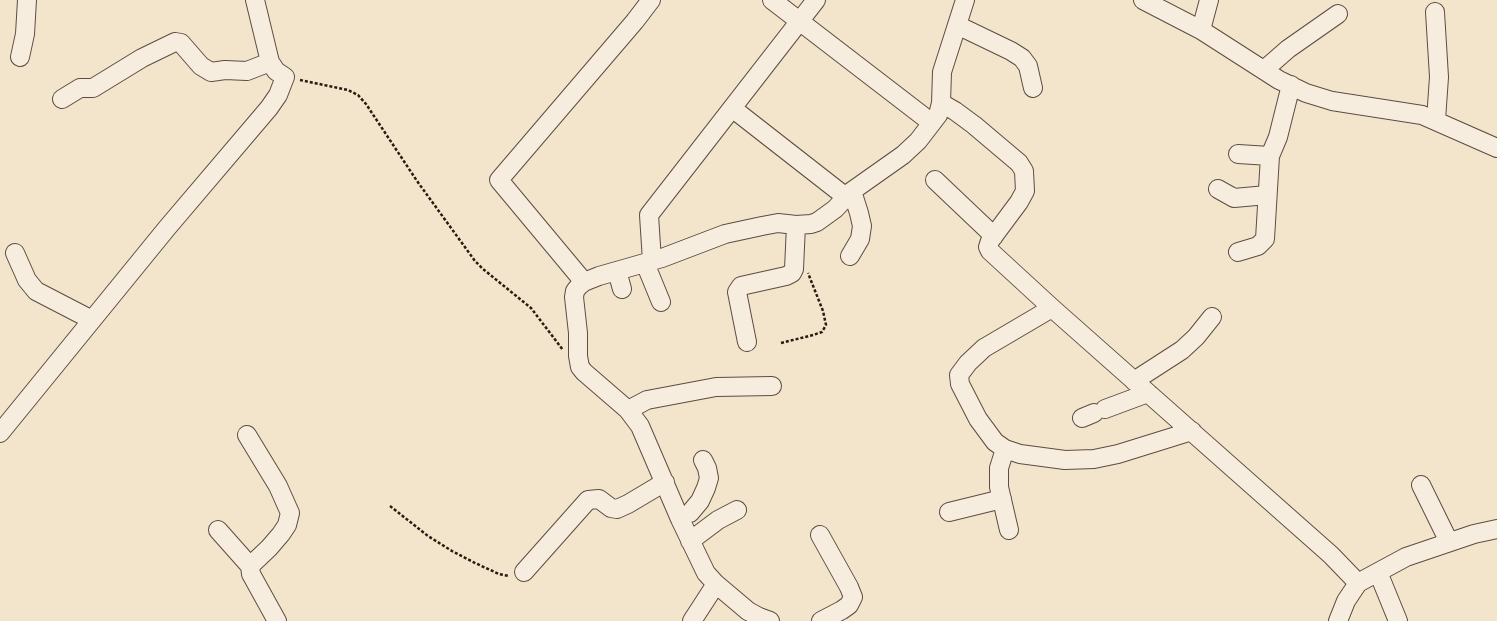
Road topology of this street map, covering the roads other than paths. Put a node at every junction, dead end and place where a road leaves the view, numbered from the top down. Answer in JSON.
{"nodes":[{"id":1,"x":27,"y":0,"type":"edge"},
{"id":2,"x":255,"y":0,"type":"edge"},
{"id":3,"x":651,"y":0,"type":"edge"},
{"id":4,"x":772,"y":0,"type":"edge"},
{"id":5,"x":816,"y":0,"type":"edge"},
{"id":6,"x":965,"y":0,"type":"edge"},
{"id":7,"x":1143,"y":0,"type":"edge"},
{"id":8,"x":1209,"y":0,"type":"edge"},
{"id":9,"x":1435,"y":12,"type":"dead end"},
{"id":10,"x":1338,"y":14,"type":"dead end"},
{"id":11,"x":800,"y":21,"type":"junction"},
{"id":12,"x":957,"y":25,"type":"junction"},
{"id":13,"x":1201,"y":30,"type":"junction"},
{"id":14,"x":20,"y":57,"type":"dead end"},
{"id":15,"x":270,"y":62,"type":"junction"},
{"id":16,"x":1264,"y":70,"type":"junction"},
{"id":17,"x":1291,"y":85,"type":"junction"},
{"id":18,"x":1033,"y":88,"type":"dead end"},
{"id":19,"x":62,"y":99,"type":"dead end"},
{"id":20,"x":941,"y":103,"type":"junction"},
{"id":21,"x":732,"y":108,"type":"junction"},
{"id":22,"x":1436,"y":120,"type":"junction"},
{"id":23,"x":932,"y":123,"type":"junction"},
{"id":24,"x":1497,"y":148,"type":"edge"},
{"id":25,"x":1238,"y":154,"type":"dead end"},
{"id":26,"x":1270,"y":156,"type":"junction"},
{"id":27,"x":935,"y":180,"type":"dead end"},
{"id":28,"x":1218,"y":189,"type":"dead end"},
{"id":29,"x":849,"y":194,"type":"junction"},
{"id":30,"x":1267,"y":195,"type":"junction"},
{"id":31,"x":796,"y":225,"type":"junction"},
{"id":32,"x":994,"y":236,"type":"junction"},
{"id":33,"x":1238,"y":252,"type":"dead end"},
{"id":34,"x":15,"y":253,"type":"dead end"},
{"id":35,"x":850,"y":256,"type":"dead end"},
{"id":36,"x":648,"y":262,"type":"junction"},
{"id":37,"x":617,"y":271,"type":"junction"},
{"id":38,"x":584,"y":282,"type":"junction"},
{"id":39,"x":622,"y":289,"type":"dead end"},
{"id":40,"x":660,"y":302,"type":"dead end"},
{"id":41,"x":1052,"y":308,"type":"junction"},
{"id":42,"x":1212,"y":317,"type":"dead end"},
{"id":43,"x":92,"y":320,"type":"junction"},
{"id":44,"x":747,"y":342,"type":"dead end"},
{"id":45,"x":1134,"y":381,"type":"junction"},
{"id":46,"x":772,"y":386,"type":"dead end"},
{"id":47,"x":1148,"y":393,"type":"junction"},
{"id":48,"x":628,"y":410,"type":"junction"},
{"id":49,"x":1094,"y":413,"type":"dead end"},
{"id":50,"x":2,"y":428,"type":"edge"},
{"id":51,"x":1192,"y":431,"type":"junction"},
{"id":52,"x":247,"y":435,"type":"dead end"},
{"id":53,"x":1005,"y":449,"type":"junction"},
{"id":54,"x":703,"y":460,"type":"dead end"},
{"id":55,"x":665,"y":482,"type":"junction"},
{"id":56,"x":1421,"y":484,"type":"dead end"},
{"id":57,"x":1002,"y":499,"type":"junction"},
{"id":58,"x":737,"y":510,"type":"dead end"},
{"id":59,"x":949,"y":512,"type":"dead end"},
{"id":60,"x":684,"y":517,"type":"junction"},
{"id":61,"x":1497,"y":529,"type":"edge"},
{"id":62,"x":218,"y":530,"type":"dead end"},
{"id":63,"x":1009,"y":530,"type":"dead end"},
{"id":64,"x":820,"y":535,"type":"dead end"},
{"id":65,"x":690,"y":541,"type":"junction"},
{"id":66,"x":1449,"y":542,"type":"junction"},
{"id":67,"x":250,"y":566,"type":"junction"},
{"id":68,"x":524,"y":572,"type":"road end"},
{"id":69,"x":1378,"y":572,"type":"junction"},
{"id":70,"x":1358,"y":583,"type":"junction"},
{"id":71,"x":716,"y":584,"type":"junction"},
{"id":72,"x":277,"y":621,"type":"edge"},
{"id":73,"x":692,"y":621,"type":"edge"},
{"id":74,"x":770,"y":621,"type":"edge"},
{"id":75,"x":821,"y":621,"type":"edge"},
{"id":76,"x":1338,"y":621,"type":"edge"},
{"id":77,"x":1398,"y":621,"type":"edge"}],
"edges":[{"from":1,"to":14,"type":"street"},
{"from":2,"to":15,"type":"street"},
{"from":3,"to":38,"type":"street"},
{"from":4,"to":11,"type":"street"},
{"from":5,"to":11,"type":"street"},
{"from":6,"to":12,"type":"street"},
{"from":7,"to":13,"type":"street"},
{"from":8,"to":13,"type":"street"},
{"from":9,"to":22,"type":"street"},
{"from":10,"to":16,"type":"street"},
{"from":11,"to":21,"type":"street"},
{"from":11,"to":23,"type":"street"},
{"from":12,"to":18,"type":"street"},
{"from":12,"to":20,"type":"street"},
{"from":13,"to":16,"type":"street"},
{"from":15,"to":19,"type":"street"},
{"from":15,"to":43,"type":"street"},
{"from":16,"to":17,"type":"street"},
{"from":17,"to":22,"type":"street"},
{"from":17,"to":26,"type":"street"},
{"from":20,"to":23,"type":"street"},
{"from":20,"to":32,"type":"street"},
{"from":21,"to":29,"type":"street"},
{"from":21,"to":36,"type":"street"},
{"from":22,"to":24,"type":"street"},
{"from":23,"to":29,"type":"street"},
{"from":25,"to":26,"type":"street"},
{"from":26,"to":30,"type":"street"},
{"from":27,"to":32,"type":"street"},
{"from":28,"to":30,"type":"street"},
{"from":29,"to":31,"type":"street"},
{"from":29,"to":35,"type":"street"},
{"from":30,"to":33,"type":"street"},
{"from":31,"to":36,"type":"street"},
{"from":31,"to":44,"type":"street"},
{"from":32,"to":41,"type":"street"},
{"from":34,"to":43,"type":"street"},
{"from":36,"to":37,"type":"street"},
{"from":36,"to":40,"type":"street"},
{"from":37,"to":38,"type":"street"},
{"from":37,"to":39,"type":"street"},
{"from":38,"to":48,"type":"street"},
{"from":41,"to":45,"type":"street"},
{"from":41,"to":53,"type":"street"},
{"from":42,"to":45,"type":"street"},
{"from":43,"to":50,"type":"street"},
{"from":45,"to":47,"type":"street"},
{"from":46,"to":48,"type":"street"},
{"from":47,"to":49,"type":"street"},
{"from":47,"to":51,"type":"street"},
{"from":48,"to":55,"type":"street"},
{"from":51,"to":53,"type":"street"},
{"from":51,"to":70,"type":"street"},
{"from":52,"to":67,"type":"street"},
{"from":53,"to":57,"type":"street"},
{"from":54,"to":60,"type":"street"},
{"from":55,"to":60,"type":"street"},
{"from":55,"to":68,"type":"street"},
{"from":56,"to":66,"type":"street"},
{"from":57,"to":59,"type":"street"},
{"from":57,"to":63,"type":"street"},
{"from":58,"to":65,"type":"street"},
{"from":60,"to":65,"type":"street"},
{"from":61,"to":66,"type":"street"},
{"from":62,"to":67,"type":"street"},
{"from":64,"to":75,"type":"street"},
{"from":65,"to":71,"type":"street"},
{"from":66,"to":69,"type":"street"},
{"from":67,"to":72,"type":"street"},
{"from":69,"to":70,"type":"street"},
{"from":69,"to":77,"type":"street"},
{"from":70,"to":76,"type":"street"},
{"from":71,"to":73,"type":"street"},
{"from":71,"to":74,"type":"street"}]}
